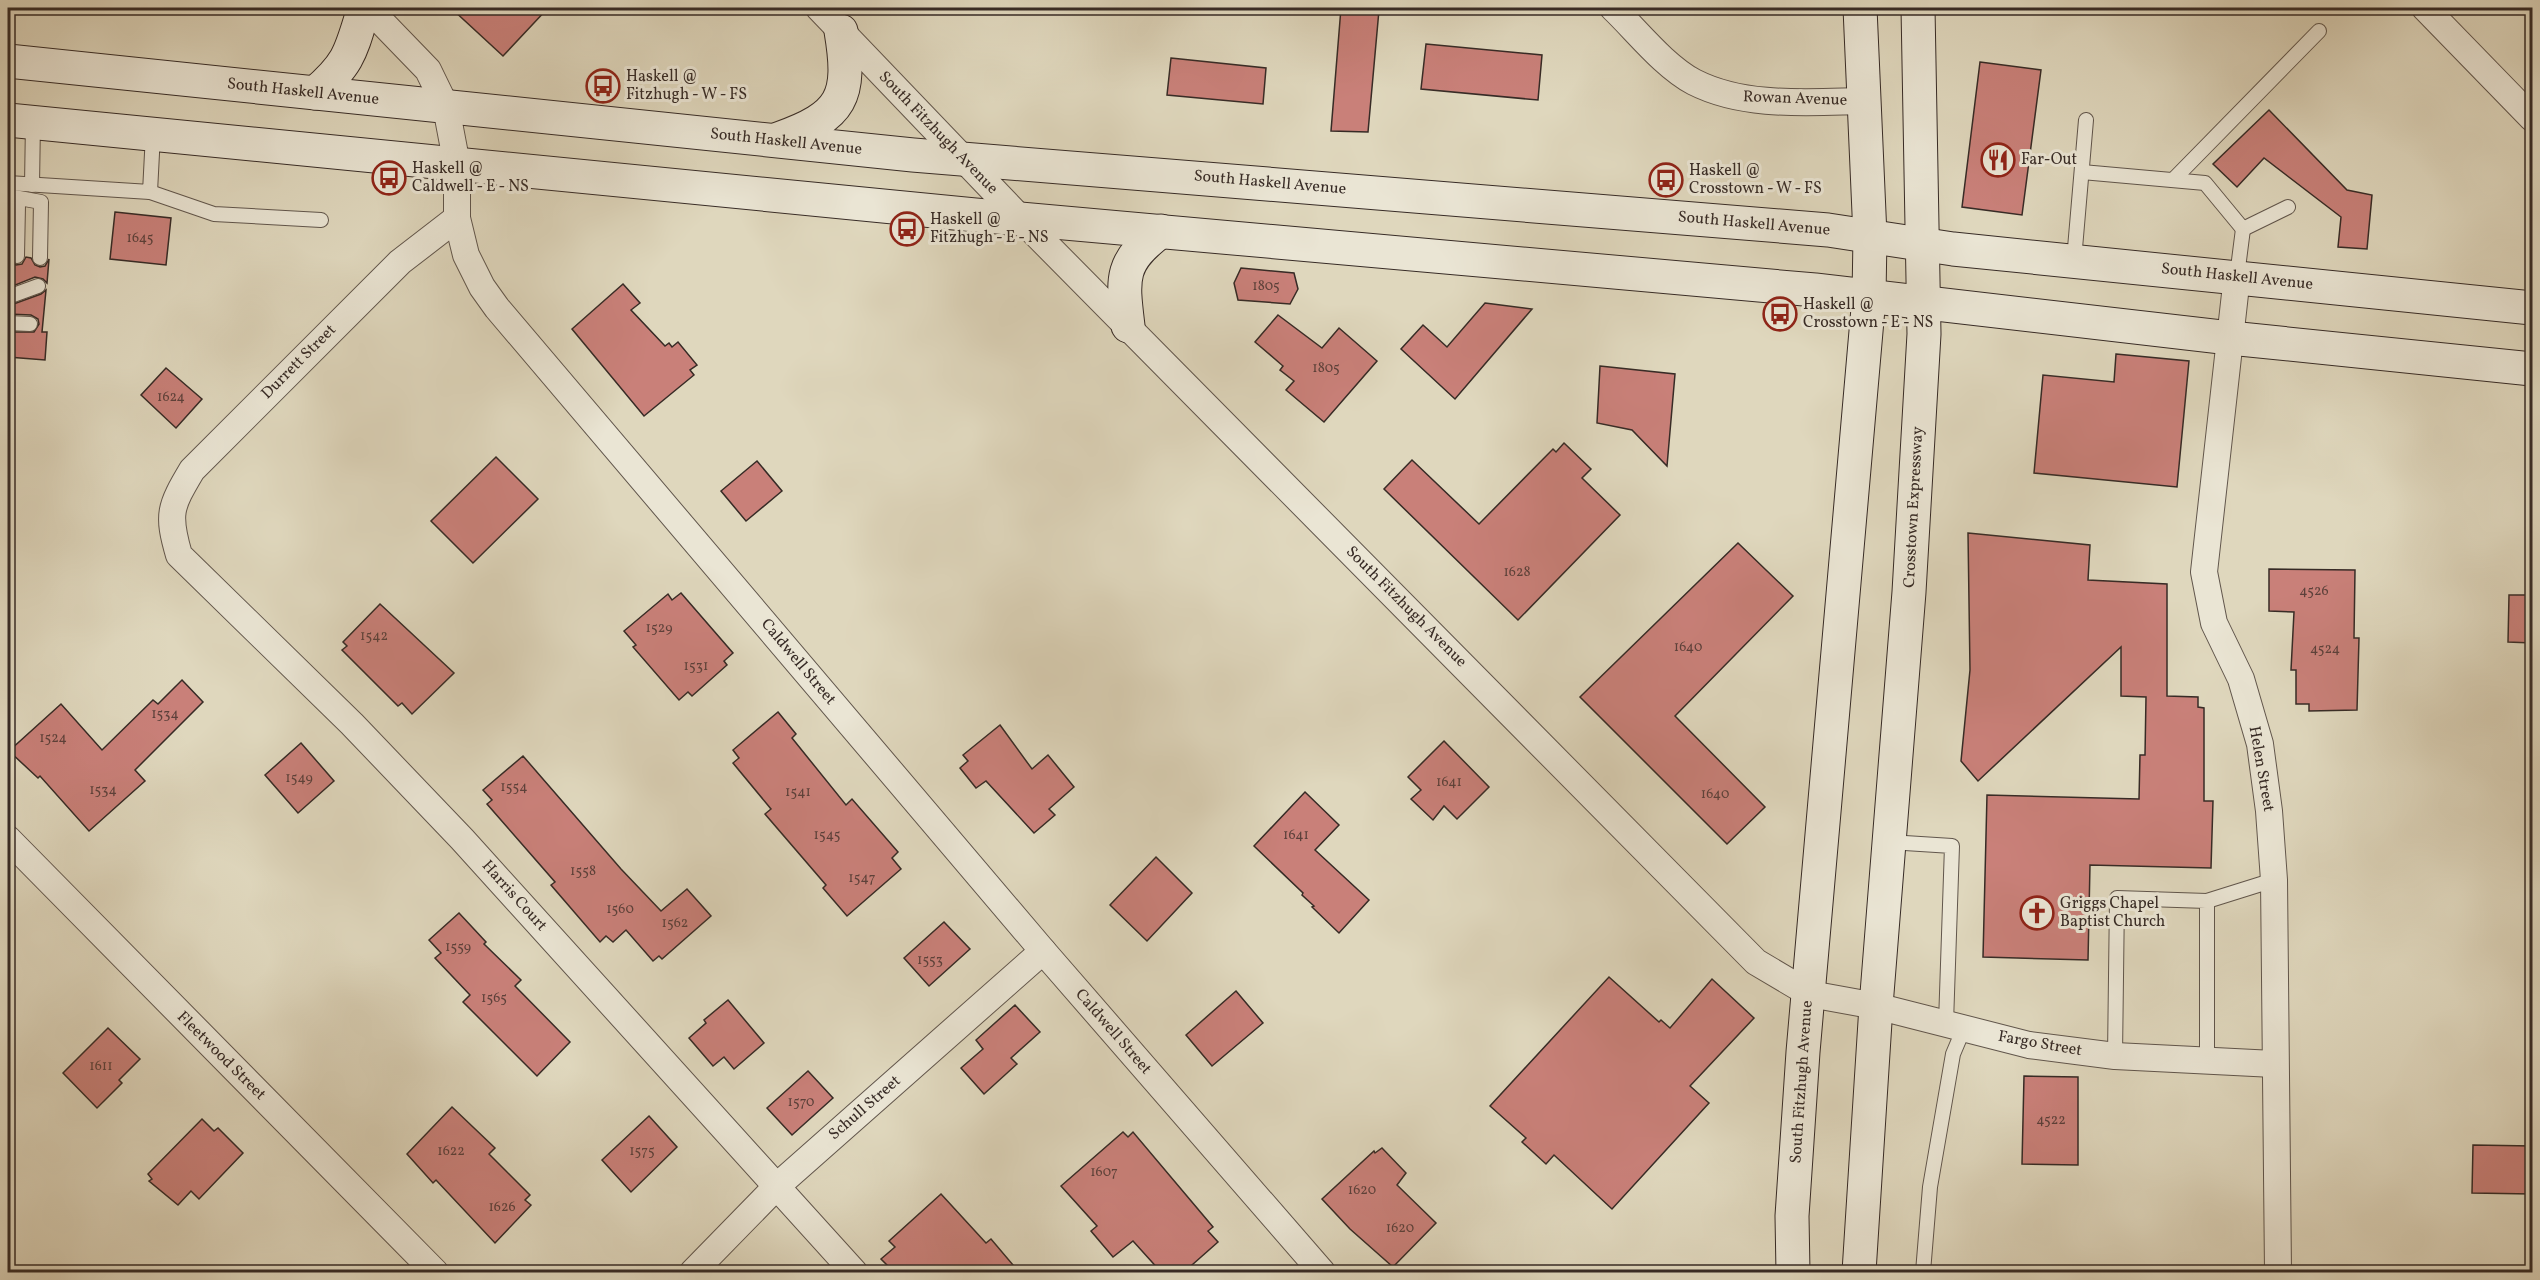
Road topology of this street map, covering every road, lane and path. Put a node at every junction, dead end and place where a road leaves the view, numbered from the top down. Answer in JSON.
{"nodes":[{"id":1,"x":366,"y":8,"type":"edge"},
{"id":2,"x":819,"y":8,"type":"edge"},
{"id":3,"x":1613,"y":8,"type":"edge"},
{"id":4,"x":1860,"y":8,"type":"edge"},
{"id":5,"x":1918,"y":8,"type":"edge"},
{"id":6,"x":2424,"y":8,"type":"edge"},
{"id":7,"x":841,"y":31,"type":"junction"},
{"id":8,"x":2319,"y":31,"type":"dead end"},
{"id":9,"x":8,"y":61,"type":"edge"},
{"id":10,"x":315,"y":93,"type":"junction"},
{"id":11,"x":1865,"y":101,"type":"junction"},
{"id":12,"x":446,"y":107,"type":"junction"},
{"id":13,"x":2532,"y":118,"type":"edge"},
{"id":14,"x":2086,"y":120,"type":"dead end"},
{"id":15,"x":20,"y":121,"type":"edge"},
{"id":16,"x":153,"y":134,"type":"junction"},
{"id":17,"x":775,"y":140,"type":"junction"},
{"id":18,"x":961,"y":158,"type":"junction"},
{"id":19,"x":457,"y":165,"type":"junction"},
{"id":20,"x":2082,"y":172,"type":"junction"},
{"id":21,"x":2173,"y":180,"type":"junction"},
{"id":22,"x":8,"y":183,"type":"edge"},
{"id":23,"x":33,"y":185,"type":"junction"},
{"id":24,"x":150,"y":192,"type":"junction"},
{"id":25,"x":8,"y":198,"type":"edge"},
{"id":26,"x":2288,"y":207,"type":"dead end"},
{"id":27,"x":457,"y":218,"type":"junction"},
{"id":28,"x":1021,"y":219,"type":"junction"},
{"id":29,"x":321,"y":220,"type":"dead end"},
{"id":30,"x":2243,"y":229,"type":"junction"},
{"id":31,"x":1161,"y":231,"type":"junction"},
{"id":32,"x":1870,"y":236,"type":"junction"},
{"id":33,"x":1923,"y":244,"type":"junction"},
{"id":34,"x":17,"y":256,"type":"dead end"},
{"id":35,"x":40,"y":258,"type":"dead end"},
{"id":36,"x":2074,"y":261,"type":"junction"},
{"id":37,"x":2237,"y":276,"type":"junction"},
{"id":38,"x":38,"y":286,"type":"dead end"},
{"id":39,"x":8,"y":297,"type":"edge"},
{"id":40,"x":1869,"y":297,"type":"junction"},
{"id":41,"x":1924,"y":304,"type":"junction"},
{"id":42,"x":2532,"y":308,"type":"edge"},
{"id":43,"x":8,"y":323,"type":"edge"},
{"id":44,"x":30,"y":324,"type":"dead end"},
{"id":45,"x":1128,"y":326,"type":"junction"},
{"id":46,"x":2230,"y":338,"type":"junction"},
{"id":47,"x":2532,"y":369,"type":"edge"},
{"id":48,"x":171,"y":527,"type":"joint"},
{"id":49,"x":8,"y":839,"type":"edge"},
{"id":50,"x":1889,"y":842,"type":"junction"},
{"id":51,"x":2274,"y":880,"type":"junction"},
{"id":52,"x":2207,"y":901,"type":"junction"},
{"id":53,"x":1043,"y":951,"type":"junction"},
{"id":54,"x":1810,"y":994,"type":"junction"},
{"id":55,"x":1876,"y":1006,"type":"junction"},
{"id":56,"x":1955,"y":1026,"type":"junction"},
{"id":57,"x":2115,"y":1056,"type":"junction"},
{"id":58,"x":2207,"y":1060,"type":"junction"},
{"id":59,"x":2274,"y":1064,"type":"junction"},
{"id":60,"x":776,"y":1187,"type":"junction"},
{"id":61,"x":435,"y":1272,"type":"edge"},
{"id":62,"x":693,"y":1272,"type":"edge"},
{"id":63,"x":854,"y":1272,"type":"edge"},
{"id":64,"x":1322,"y":1272,"type":"edge"},
{"id":65,"x":1793,"y":1272,"type":"edge"},
{"id":66,"x":1859,"y":1272,"type":"edge"},
{"id":67,"x":1923,"y":1272,"type":"edge"},
{"id":68,"x":2278,"y":1272,"type":"edge"}],
"edges":[{"from":1,"to":10,"type":"main road"},
{"from":1,"to":12,"type":"street","name":"Caldwell Street"},
{"from":2,"to":7,"type":"street","name":"South Fitzhugh Avenue"},
{"from":3,"to":11,"type":"street","name":"Rowan Avenue"},
{"from":4,"to":11,"type":"main road"},
{"from":5,"to":33,"type":"main road","name":"Crosstown Expressway"},
{"from":6,"to":13,"type":"street"},
{"from":7,"to":17,"type":"main road"},
{"from":7,"to":18,"type":"street","name":"South Fitzhugh Avenue"},
{"from":8,"to":21,"type":"lane"},
{"from":9,"to":10,"type":"main road","name":"South Haskell Avenue"},
{"from":10,"to":12,"type":"main road","name":"South Haskell Avenue"},
{"from":11,"to":32,"type":"main road"},
{"from":12,"to":17,"type":"main road","name":"South Haskell Avenue"},
{"from":12,"to":19,"type":"street","name":"Caldwell Street"},
{"from":14,"to":20,"type":"lane"},
{"from":15,"to":16,"type":"main road"},
{"from":15,"to":23,"type":"lane"},
{"from":16,"to":19,"type":"main road"},
{"from":16,"to":24,"type":"lane"},
{"from":17,"to":18,"type":"main road","name":"South Haskell Avenue"},
{"from":18,"to":28,"type":"street","name":"South Fitzhugh Avenue"},
{"from":18,"to":32,"type":"main road","name":"South Haskell Avenue"},
{"from":19,"to":27,"type":"street","name":"Caldwell Street"},
{"from":19,"to":28,"type":"main road"},
{"from":20,"to":21,"type":"lane"},
{"from":20,"to":36,"type":"lane"},
{"from":21,"to":30,"type":"lane"},
{"from":22,"to":23,"type":"lane"},
{"from":23,"to":24,"type":"lane"},
{"from":24,"to":29,"type":"lane"},
{"from":25,"to":34,"type":"lane"},
{"from":25,"to":35,"type":"lane"},
{"from":26,"to":30,"type":"lane"},
{"from":27,"to":48,"type":"street","name":"Durrett Street"},
{"from":27,"to":53,"type":"street","name":"Caldwell Street"},
{"from":28,"to":31,"type":"main road"},
{"from":28,"to":45,"type":"street","name":"South Fitzhugh Avenue"},
{"from":30,"to":37,"type":"lane"},
{"from":31,"to":40,"type":"main road"},
{"from":31,"to":45,"type":"main road"},
{"from":32,"to":33,"type":"main road","name":"South Haskell Avenue"},
{"from":32,"to":40,"type":"main road"},
{"from":33,"to":36,"type":"main road","name":"South Haskell Avenue"},
{"from":33,"to":41,"type":"main road","name":"Crosstown Expressway"},
{"from":36,"to":37,"type":"main road","name":"South Haskell Avenue"},
{"from":37,"to":42,"type":"main road","name":"South Haskell Avenue"},
{"from":37,"to":46,"type":"street","name":"Helen Street"},
{"from":38,"to":39,"type":"lane"},
{"from":40,"to":41,"type":"main road"},
{"from":40,"to":54,"type":"main road"},
{"from":41,"to":46,"type":"main road"},
{"from":41,"to":50,"type":"main road","name":"Crosstown Expressway"},
{"from":43,"to":44,"type":"lane"},
{"from":45,"to":54,"type":"street","name":"South Fitzhugh Avenue"},
{"from":46,"to":47,"type":"main road"},
{"from":46,"to":51,"type":"street","name":"Helen Street"},
{"from":48,"to":60,"type":"street","name":"Harris Court"},
{"from":49,"to":61,"type":"street","name":"Fleetwood Street"},
{"from":50,"to":55,"type":"main road","name":"Crosstown Expressway"},
{"from":50,"to":56,"type":"lane"},
{"from":51,"to":52,"type":"lane"},
{"from":51,"to":59,"type":"street","name":"Helen Street"},
{"from":52,"to":57,"type":"lane"},
{"from":52,"to":58,"type":"lane"},
{"from":53,"to":60,"type":"street","name":"Schull Street"},
{"from":53,"to":64,"type":"street","name":"Caldwell Street"},
{"from":54,"to":55,"type":"street","name":"Fargo Street"},
{"from":54,"to":65,"type":"main road","name":"South Fitzhugh Avenue"},
{"from":55,"to":56,"type":"street","name":"Fargo Street"},
{"from":55,"to":66,"type":"main road"},
{"from":56,"to":57,"type":"street","name":"Fargo Street"},
{"from":56,"to":67,"type":"lane"},
{"from":57,"to":58,"type":"street","name":"Fargo Street"},
{"from":58,"to":59,"type":"street","name":"Fargo Street"},
{"from":59,"to":68,"type":"street","name":"Helen Street"},
{"from":60,"to":62,"type":"street","name":"Schull Street"},
{"from":60,"to":63,"type":"street","name":"Harris Court"}]}
